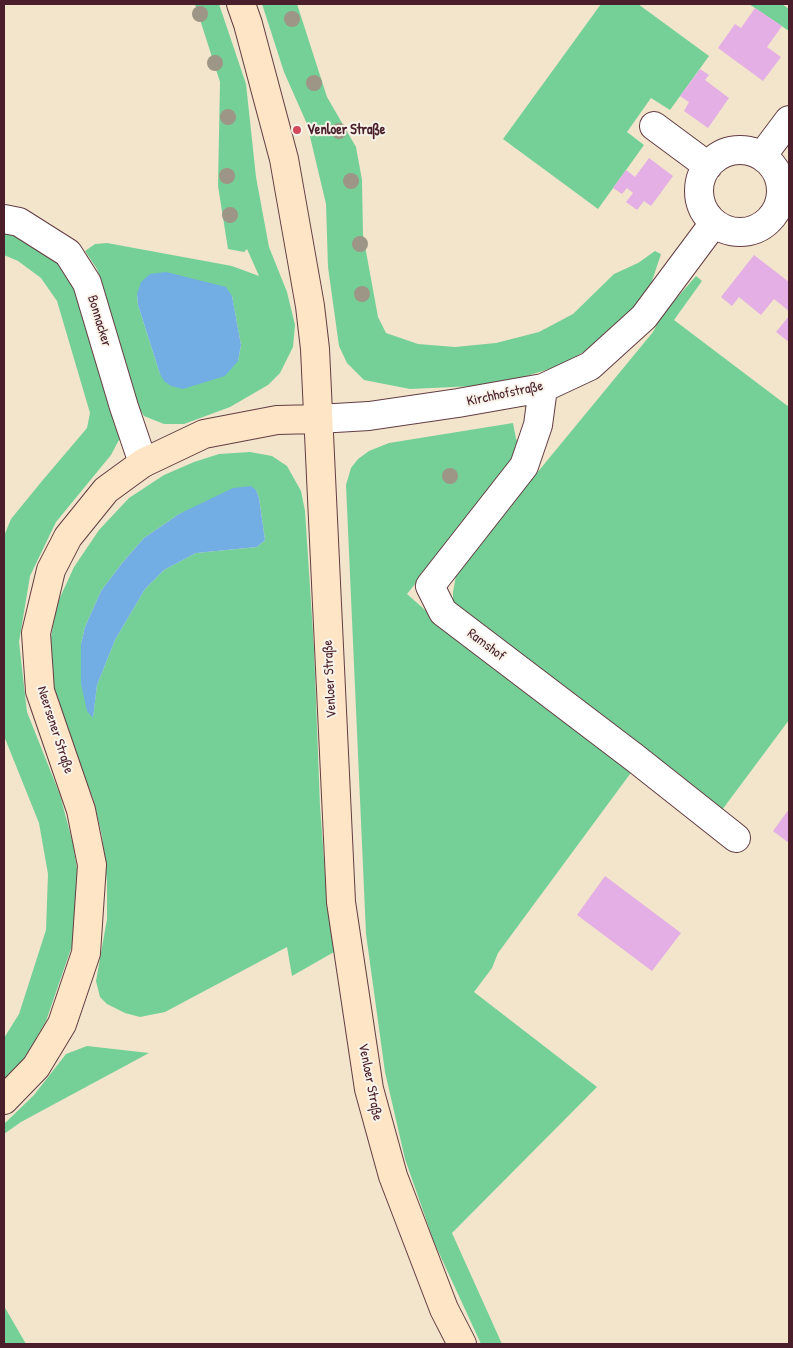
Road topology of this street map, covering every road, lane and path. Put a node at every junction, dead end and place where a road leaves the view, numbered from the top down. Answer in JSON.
{"nodes":[{"id":1,"x":241,"y":4,"type":"edge"},
{"id":2,"x":789,"y":120,"type":"edge"},
{"id":3,"x":654,"y":126,"type":"dead end"},
{"id":4,"x":762,"y":156,"type":"junction"},
{"id":5,"x":708,"y":166,"type":"junction"},
{"id":6,"x":4,"y":219,"type":"edge"},
{"id":7,"x":714,"y":223,"type":"junction"},
{"id":8,"x":781,"y":224,"type":"edge"},
{"id":9,"x":544,"y":388,"type":"junction"},
{"id":10,"x":318,"y":419,"type":"junction"},
{"id":11,"x":143,"y":463,"type":"junction"},
{"id":12,"x":736,"y":838,"type":"dead end"},
{"id":13,"x":4,"y":1100,"type":"edge"},
{"id":14,"x":462,"y":1344,"type":"edge"}],
"edges":[{"from":1,"to":10,"type":"main road","name":"Venloer Straße"},
{"from":2,"to":4,"type":"street"},
{"from":3,"to":5,"type":"street"},
{"from":4,"to":5,"type":"street"},
{"from":4,"to":8,"type":"street"},
{"from":5,"to":7,"type":"street"},
{"from":6,"to":11,"type":"street","name":"Bonnacker"},
{"from":7,"to":8,"type":"street"},
{"from":7,"to":9,"type":"street","name":"Kirchhofstraße"},
{"from":9,"to":10,"type":"street","name":"Kirchhofstraße"},
{"from":9,"to":12,"type":"street","name":"Ramshof"},
{"from":10,"to":11,"type":"main road","name":"Neersener Straße"},
{"from":10,"to":14,"type":"main road","name":"Venloer Straße"},
{"from":11,"to":13,"type":"main road","name":"Neersener Straße"}]}
